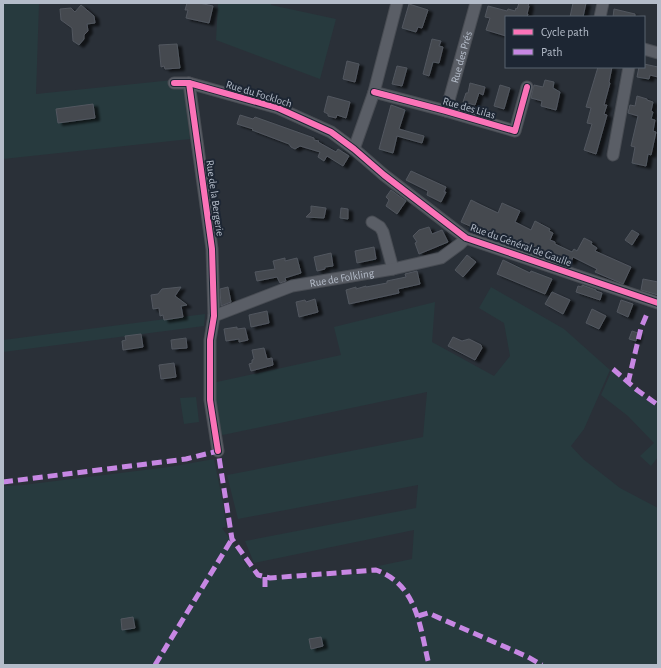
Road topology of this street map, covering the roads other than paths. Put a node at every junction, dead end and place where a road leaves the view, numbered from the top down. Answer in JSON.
{"nodes":[{"id":1,"x":397,"y":3,"type":"edge"},
{"id":2,"x":476,"y":3,"type":"edge"},
{"id":3,"x":603,"y":3,"type":"edge"},
{"id":4,"x":600,"y":16,"type":"edge"},
{"id":5,"x":645,"y":49,"type":"edge"},
{"id":6,"x":658,"y":53,"type":"edge"},
{"id":7,"x":629,"y":68,"type":"edge"},
{"id":8,"x":174,"y":83,"type":"dead end"},
{"id":9,"x":189,"y":83,"type":"junction"},
{"id":10,"x":527,"y":87,"type":"dead end"},
{"id":11,"x":374,"y":92,"type":"junction"},
{"id":12,"x":446,"y":111,"type":"junction"},
{"id":13,"x":354,"y":149,"type":"junction"},
{"id":14,"x":613,"y":155,"type":"dead end"},
{"id":15,"x":372,"y":222,"type":"dead end"},
{"id":16,"x":466,"y":238,"type":"junction"},
{"id":17,"x":393,"y":269,"type":"junction"},
{"id":18,"x":658,"y":303,"type":"edge"},
{"id":19,"x":214,"y":316,"type":"junction"},
{"id":20,"x":218,"y":451,"type":"dead end"}],
"edges":[{"from":1,"to":11,"type":"street"},
{"from":2,"to":12,"type":"street","name":"Rue des Prés"},
{"from":3,"to":4,"type":"street"},
{"from":5,"to":6,"type":"street"},
{"from":7,"to":14,"type":"street"},
{"from":8,"to":9,"type":"street","name":"Rue du Fockloch"},
{"from":9,"to":13,"type":"street","name":"Rue du Fockloch"},
{"from":9,"to":19,"type":"street","name":"Rue de la Bergerie"},
{"from":10,"to":12,"type":"street","name":"Rue des Lilas"},
{"from":11,"to":12,"type":"street","name":"Rue des Lilas"},
{"from":11,"to":13,"type":"street"},
{"from":13,"to":16,"type":"street","name":"Rue du Général de Gaulle"},
{"from":15,"to":17,"type":"street"},
{"from":16,"to":17,"type":"street","name":"Rue de Folkling"},
{"from":16,"to":18,"type":"street","name":"Rue du Général de Gaulle"},
{"from":17,"to":19,"type":"street","name":"Rue de Folkling"},
{"from":19,"to":20,"type":"street","name":"Rue de la Bergerie"}]}
